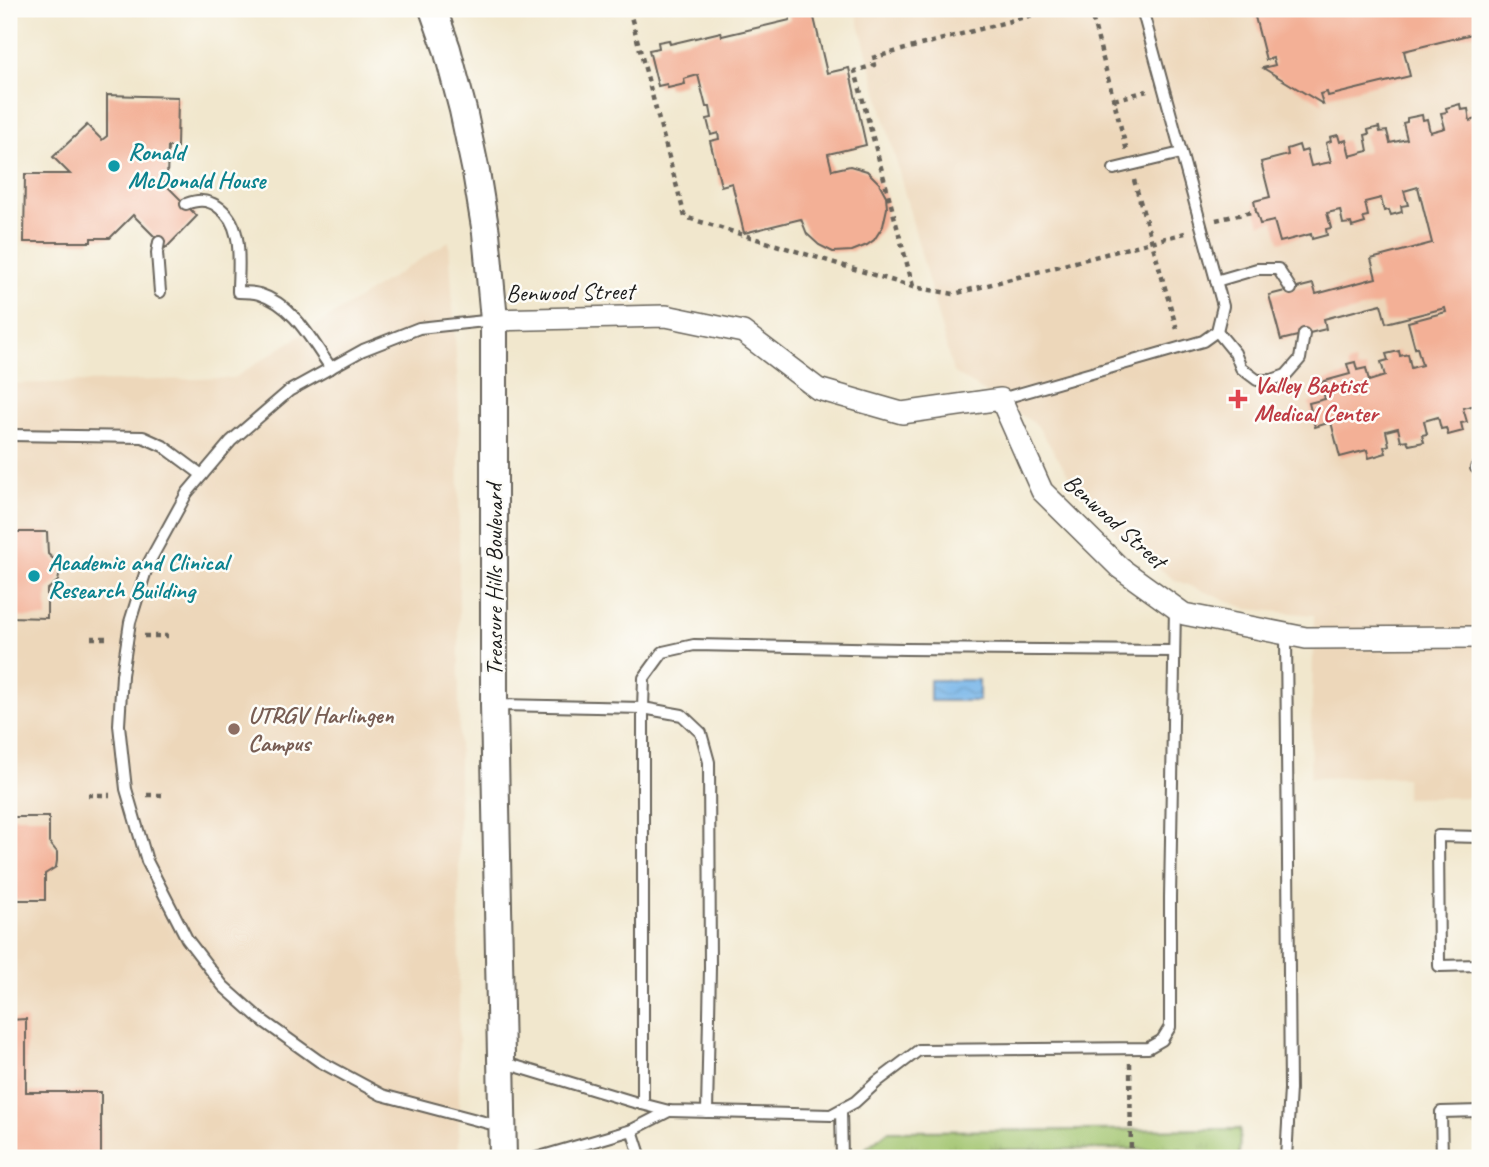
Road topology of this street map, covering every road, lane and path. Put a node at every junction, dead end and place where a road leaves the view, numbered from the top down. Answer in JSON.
{"nodes":[{"id":1,"x":433,"y":9,"type":"edge"},
{"id":2,"x":629,"y":9,"type":"edge"},
{"id":3,"x":1055,"y":9,"type":"edge"},
{"id":4,"x":1142,"y":9,"type":"edge"},
{"id":5,"x":1163,"y":87,"type":"junction"},
{"id":6,"x":1114,"y":100,"type":"dead end"},
{"id":7,"x":1181,"y":153,"type":"junction"},
{"id":8,"x":1114,"y":169,"type":"dead end"},
{"id":9,"x":186,"y":204,"type":"dead end"},
{"id":10,"x":1256,"y":211,"type":"dead end"},
{"id":11,"x":1201,"y":226,"type":"junction"},
{"id":12,"x":159,"y":242,"type":"dead end"},
{"id":13,"x":1216,"y":281,"type":"junction"},
{"id":14,"x":913,"y":287,"type":"junction"},
{"id":15,"x":1291,"y":289,"type":"dead end"},
{"id":16,"x":159,"y":292,"type":"dead end"},
{"id":17,"x":494,"y":320,"type":"junction"},
{"id":18,"x":1217,"y":331,"type":"junction"},
{"id":19,"x":1304,"y":334,"type":"dead end"},
{"id":20,"x":331,"y":368,"type":"junction"},
{"id":21,"x":1001,"y":399,"type":"junction"},
{"id":22,"x":9,"y":435,"type":"edge"},
{"id":23,"x":202,"y":475,"type":"junction"},
{"id":24,"x":1175,"y":607,"type":"junction"},
{"id":25,"x":1286,"y":634,"type":"junction"},
{"id":26,"x":1480,"y":637,"type":"edge"},
{"id":27,"x":1174,"y":650,"type":"junction"},
{"id":28,"x":494,"y":705,"type":"junction"},
{"id":29,"x":643,"y":708,"type":"junction"},
{"id":30,"x":1480,"y":836,"type":"edge"},
{"id":31,"x":1480,"y":965,"type":"edge"},
{"id":32,"x":1130,"y":1048,"type":"junction"},
{"id":33,"x":502,"y":1062,"type":"junction"},
{"id":34,"x":643,"y":1104,"type":"junction"},
{"id":35,"x":841,"y":1110,"type":"junction"},
{"id":36,"x":669,"y":1111,"type":"junction"},
{"id":37,"x":1480,"y":1111,"type":"edge"},
{"id":38,"x":707,"y":1112,"type":"junction"},
{"id":39,"x":503,"y":1127,"type":"junction"},
{"id":40,"x":632,"y":1130,"type":"junction"},
{"id":41,"x":503,"y":1158,"type":"edge"},
{"id":42,"x":536,"y":1158,"type":"edge"},
{"id":43,"x":641,"y":1158,"type":"edge"},
{"id":44,"x":842,"y":1158,"type":"edge"},
{"id":45,"x":1131,"y":1158,"type":"edge"},
{"id":46,"x":1286,"y":1158,"type":"edge"},
{"id":47,"x":1441,"y":1158,"type":"edge"}],
"edges":[{"from":1,"to":17,"type":"street","name":"Treasure Hills Boulevard"},
{"from":2,"to":14,"type":"path"},
{"from":3,"to":14,"type":"path"},
{"from":4,"to":5,"type":"lane"},
{"from":5,"to":6,"type":"path"},
{"from":5,"to":7,"type":"lane"},
{"from":7,"to":8,"type":"lane"},
{"from":7,"to":11,"type":"lane"},
{"from":9,"to":20,"type":"lane"},
{"from":10,"to":11,"type":"path"},
{"from":11,"to":13,"type":"lane"},
{"from":11,"to":14,"type":"path"},
{"from":12,"to":16,"type":"lane"},
{"from":13,"to":15,"type":"lane"},
{"from":13,"to":18,"type":"lane"},
{"from":17,"to":20,"type":"lane"},
{"from":17,"to":21,"type":"street","name":"Benwood Street"},
{"from":17,"to":28,"type":"street","name":"Treasure Hills Boulevard"},
{"from":18,"to":19,"type":"lane"},
{"from":18,"to":21,"type":"lane"},
{"from":20,"to":23,"type":"lane"},
{"from":21,"to":24,"type":"street","name":"Benwood Street"},
{"from":22,"to":23,"type":"lane"},
{"from":23,"to":39,"type":"lane"},
{"from":24,"to":25,"type":"street","name":"Benwood Street"},
{"from":24,"to":27,"type":"lane"},
{"from":25,"to":26,"type":"street","name":"Benwood Street"},
{"from":25,"to":46,"type":"lane"},
{"from":27,"to":29,"type":"lane"},
{"from":27,"to":32,"type":"lane"},
{"from":28,"to":29,"type":"lane"},
{"from":28,"to":33,"type":"street","name":"Treasure Hills Boulevard"},
{"from":29,"to":34,"type":"lane"},
{"from":29,"to":38,"type":"lane"},
{"from":30,"to":31,"type":"lane"},
{"from":32,"to":35,"type":"lane"},
{"from":32,"to":45,"type":"path"},
{"from":33,"to":34,"type":"lane"},
{"from":33,"to":39,"type":"street","name":"Treasure Hills Boulevard"},
{"from":34,"to":36,"type":"lane"},
{"from":35,"to":38,"type":"lane"},
{"from":35,"to":44,"type":"lane"},
{"from":36,"to":38,"type":"lane"},
{"from":36,"to":40,"type":"lane"},
{"from":37,"to":47,"type":"lane"},
{"from":39,"to":41,"type":"street","name":"Treasure Hills Boulevard"},
{"from":40,"to":42,"type":"lane"},
{"from":40,"to":43,"type":"lane"}]}
